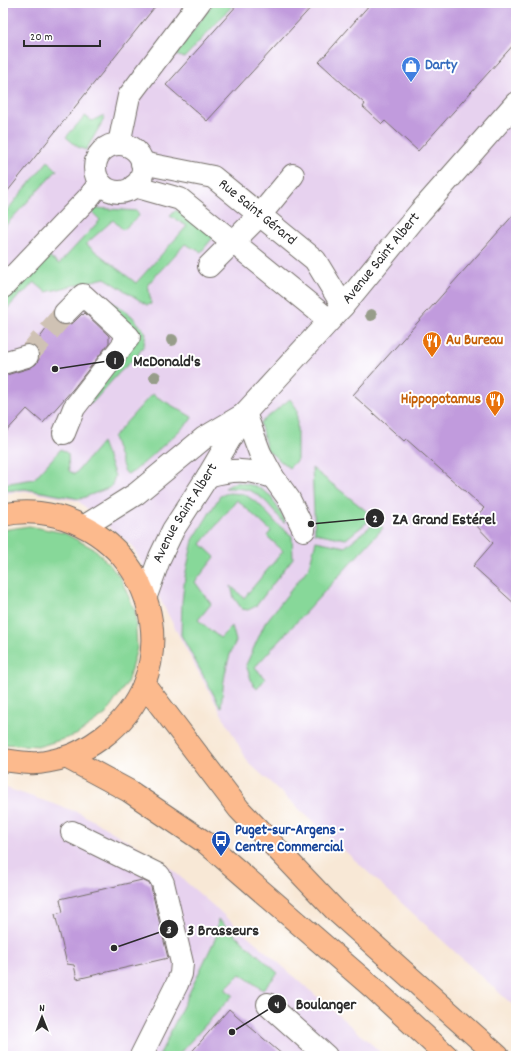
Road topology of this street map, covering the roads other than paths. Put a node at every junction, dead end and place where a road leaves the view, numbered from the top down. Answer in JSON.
{"nodes":[{"id":1,"x":199,"y":3,"type":"edge"},
{"id":2,"x":516,"y":103,"type":"edge"},
{"id":3,"x":119,"y":144,"type":"junction"},
{"id":4,"x":142,"y":163,"type":"junction"},
{"id":5,"x":293,"y":175,"type":"dead end"},
{"id":6,"x":100,"y":183,"type":"junction"},
{"id":7,"x":134,"y":186,"type":"junction"},
{"id":8,"x":260,"y":215,"type":"junction"},
{"id":9,"x":233,"y":243,"type":"junction"},
{"id":10,"x":209,"y":266,"type":"dead end"},
{"id":11,"x":3,"y":287,"type":"edge"},
{"id":12,"x":65,"y":313,"type":"tunnel mouth"},
{"id":13,"x":336,"y":313,"type":"junction"},
{"id":14,"x":27,"y":356,"type":"tunnel mouth"},
{"id":15,"x":3,"y":363,"type":"edge"},
{"id":16,"x":245,"y":413,"type":"junction"},
{"id":17,"x":64,"y":433,"type":"dead end"},
{"id":18,"x":208,"y":476,"type":"junction"},
{"id":19,"x":273,"y":477,"type":"junction"},
{"id":20,"x":3,"y":515,"type":"edge"},
{"id":21,"x":85,"y":526,"type":"junction"},
{"id":22,"x":304,"y":530,"type":"dead end"},
{"id":23,"x":146,"y":596,"type":"junction"},
{"id":24,"x":144,"y":684,"type":"junction"},
{"id":25,"x":66,"y":757,"type":"junction"},
{"id":26,"x":3,"y":760,"type":"edge"},
{"id":27,"x":72,"y":832,"type":"dead end"},
{"id":28,"x":268,"y":1004,"type":"dead end"},
{"id":29,"x":141,"y":1056,"type":"edge"},
{"id":30,"x":326,"y":1056,"type":"edge"},
{"id":31,"x":447,"y":1056,"type":"edge"},
{"id":32,"x":498,"y":1056,"type":"edge"}],
"edges":[{"from":1,"to":3,"type":"lane"},
{"from":2,"to":13,"type":"lane","name":"Avenue Saint Albert"},
{"from":3,"to":4,"type":"lane"},
{"from":3,"to":6,"type":"lane"},
{"from":4,"to":7,"type":"lane"},
{"from":4,"to":8,"type":"lane","name":"Rue Saint Gérard"},
{"from":5,"to":8,"type":"lane"},
{"from":6,"to":7,"type":"lane"},
{"from":6,"to":11,"type":"lane"},
{"from":7,"to":9,"type":"lane"},
{"from":8,"to":9,"type":"lane"},
{"from":8,"to":13,"type":"lane","name":"Rue Saint Gérard"},
{"from":9,"to":10,"type":"lane"},
{"from":9,"to":13,"type":"lane"},
{"from":12,"to":17,"type":"lane"},
{"from":13,"to":16,"type":"lane","name":"Avenue Saint Albert"},
{"from":14,"to":15,"type":"lane"},
{"from":16,"to":18,"type":"lane","name":"Avenue Saint Albert"},
{"from":16,"to":19,"type":"lane"},
{"from":16,"to":21,"type":"lane","name":"Avenue Saint Albert"},
{"from":18,"to":19,"type":"lane"},
{"from":18,"to":23,"type":"lane","name":"Avenue Saint Albert"},
{"from":19,"to":22,"type":"lane"},
{"from":20,"to":21,"type":"main road"},
{"from":21,"to":23,"type":"main road"},
{"from":23,"to":24,"type":"main road"},
{"from":24,"to":25,"type":"main road"},
{"from":24,"to":32,"type":"main road"},
{"from":25,"to":26,"type":"main road"},
{"from":25,"to":31,"type":"main road"},
{"from":27,"to":29,"type":"lane"},
{"from":28,"to":30,"type":"lane"}]}
